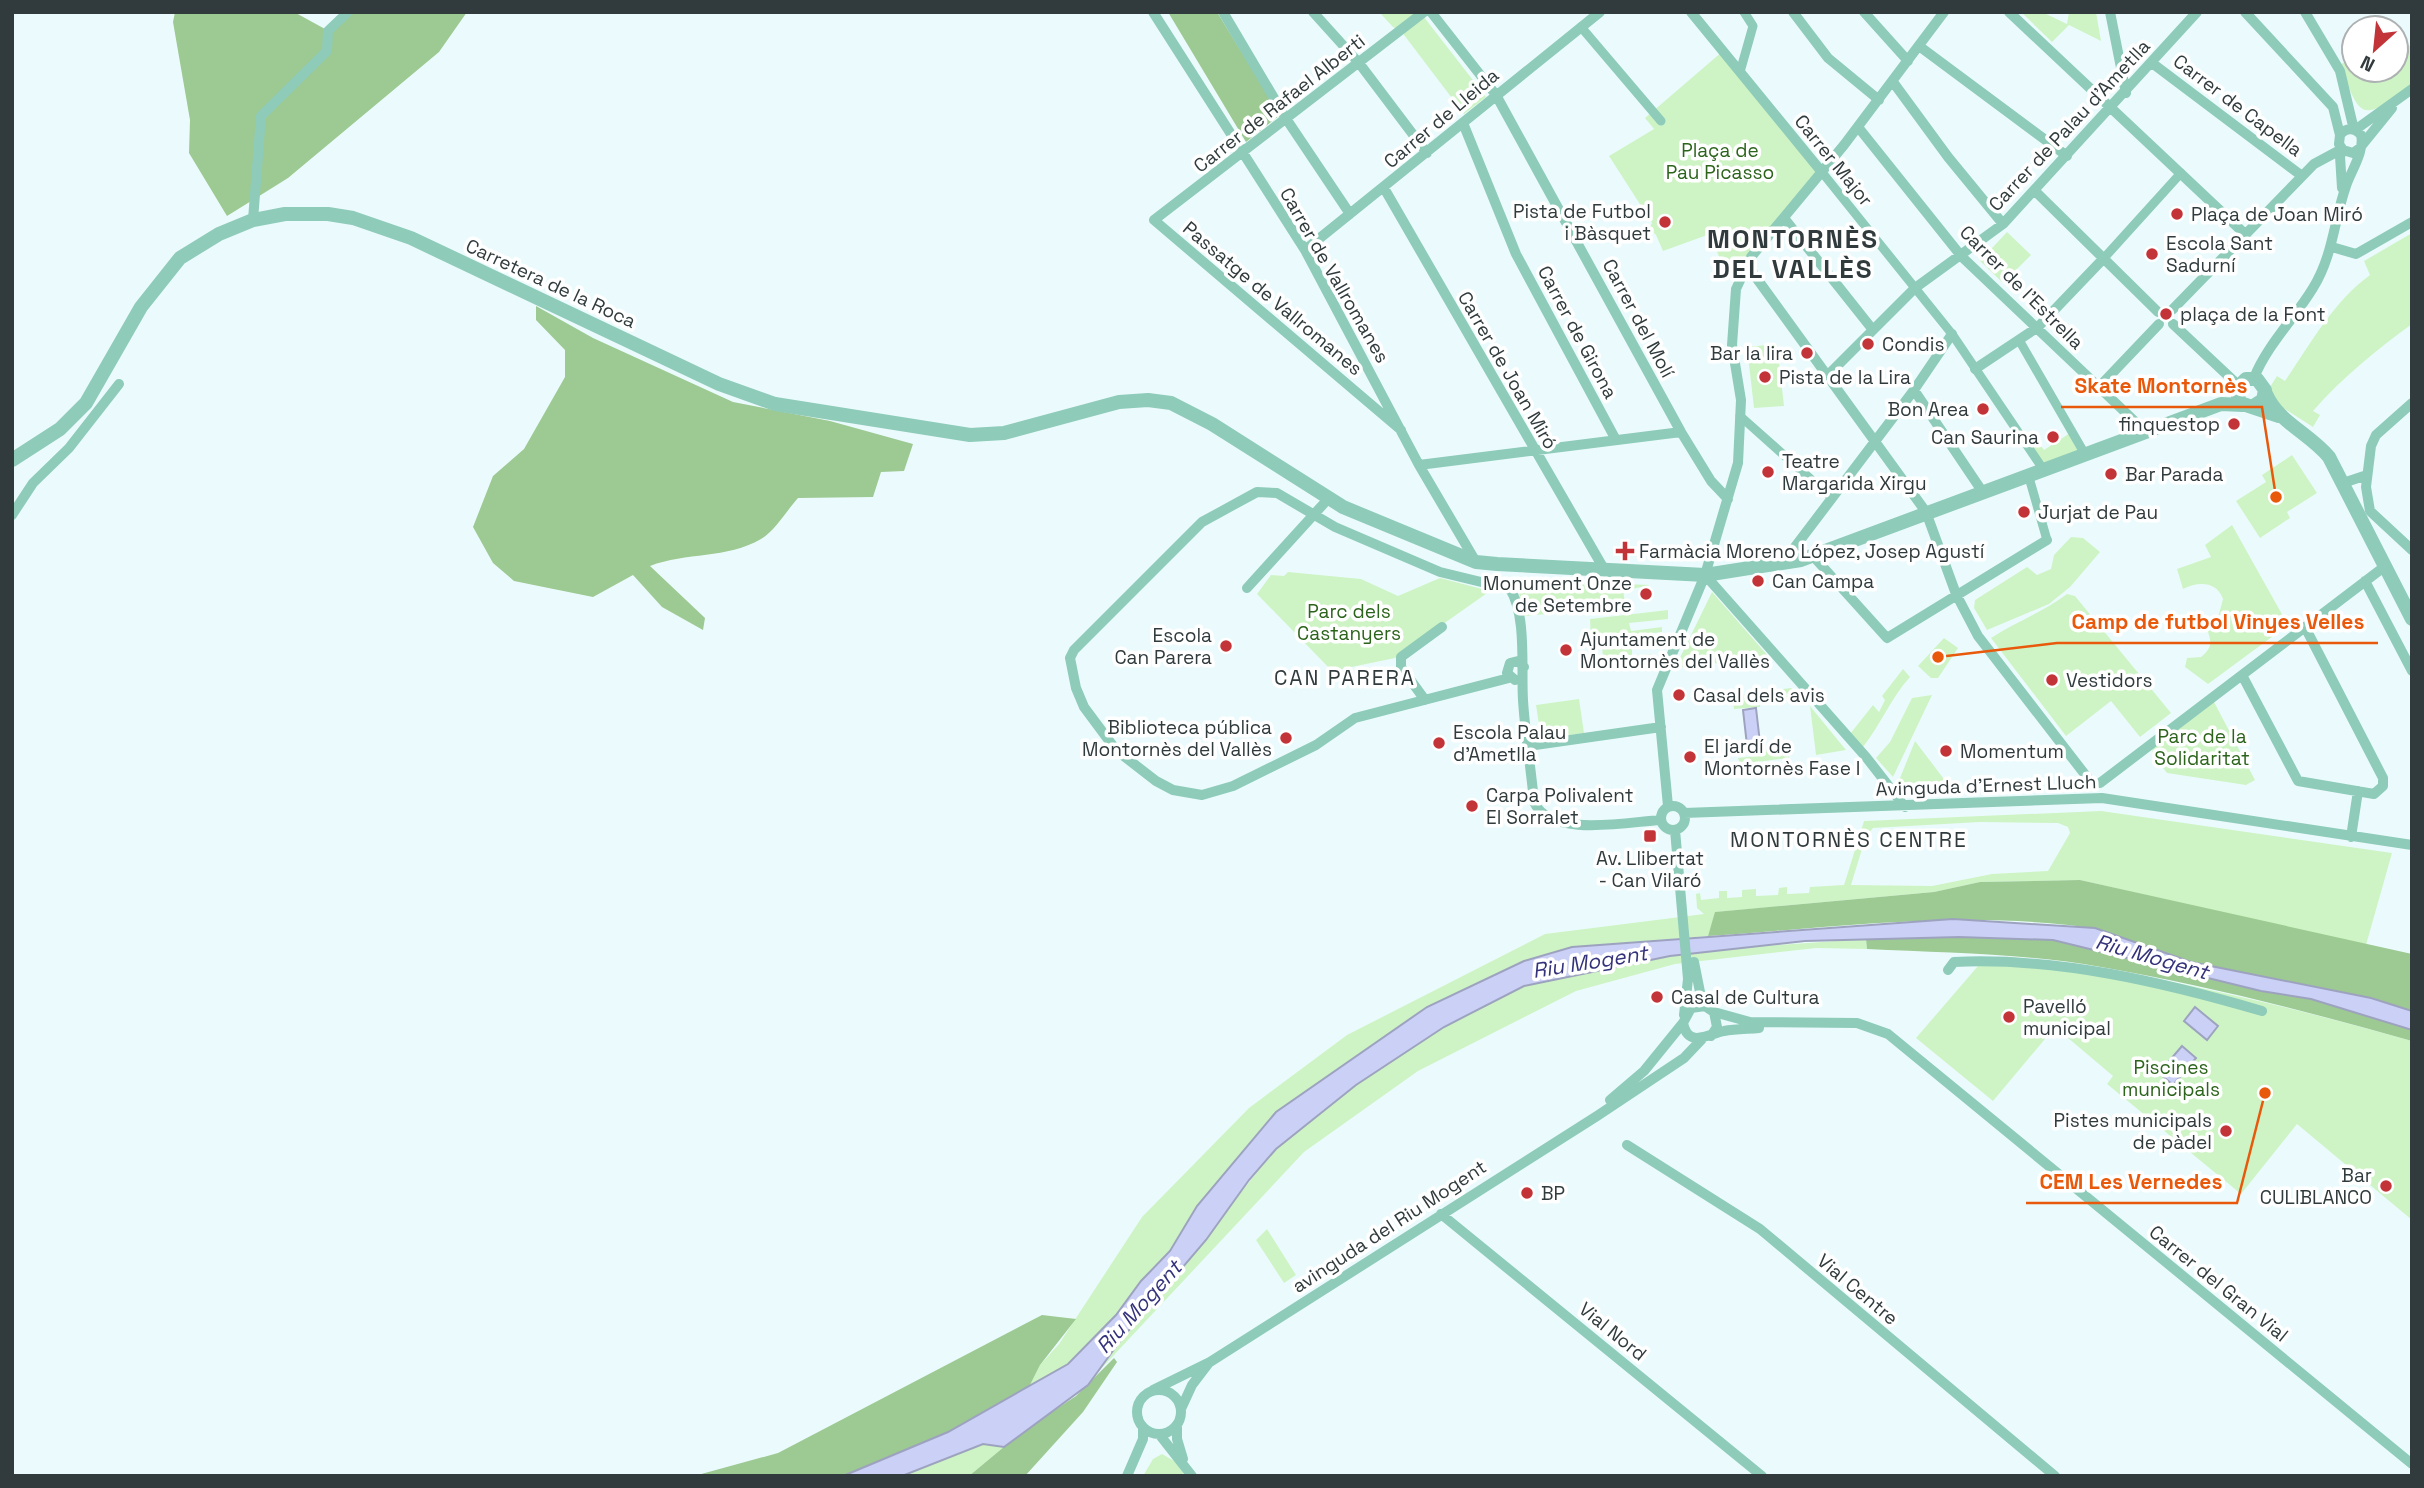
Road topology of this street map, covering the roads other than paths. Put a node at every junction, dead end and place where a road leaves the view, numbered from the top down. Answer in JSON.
{"nodes":[{"id":1,"x":348,"y":12,"type":"edge"},
{"id":2,"x":1153,"y":12,"type":"edge"},
{"id":3,"x":1223,"y":12,"type":"edge"},
{"id":4,"x":1312,"y":12,"type":"edge"},
{"id":5,"x":1424,"y":12,"type":"edge"},
{"id":6,"x":1432,"y":12,"type":"edge"},
{"id":7,"x":1600,"y":12,"type":"edge"},
{"id":8,"x":1691,"y":12,"type":"edge"},
{"id":9,"x":1744,"y":12,"type":"edge"},
{"id":10,"x":1793,"y":12,"type":"edge"},
{"id":11,"x":1864,"y":12,"type":"edge"},
{"id":12,"x":1944,"y":12,"type":"edge"},
{"id":13,"x":2009,"y":12,"type":"edge"},
{"id":14,"x":2110,"y":12,"type":"edge"},
{"id":15,"x":2197,"y":12,"type":"edge"},
{"id":16,"x":2245,"y":12,"type":"edge"},
{"id":17,"x":2305,"y":12,"type":"edge"},
{"id":18,"x":1581,"y":27,"type":"junction"},
{"id":19,"x":1919,"y":46,"type":"junction"},
{"id":20,"x":1908,"y":61,"type":"junction"},
{"id":21,"x":2152,"y":62,"type":"junction"},
{"id":22,"x":1359,"y":63,"type":"junction"},
{"id":23,"x":1740,"y":72,"type":"junction"},
{"id":24,"x":1893,"y":82,"type":"junction"},
{"id":25,"x":2412,"y":89,"type":"edge"},
{"id":26,"x":2126,"y":93,"type":"junction"},
{"id":27,"x":1496,"y":95,"type":"junction"},
{"id":28,"x":1879,"y":100,"type":"junction"},
{"id":29,"x":2398,"y":100,"type":"junction"},
{"id":30,"x":2347,"y":102,"type":"junction"},
{"id":31,"x":2111,"y":108,"type":"junction"},
{"id":32,"x":2373,"y":116,"type":"junction"},
{"id":33,"x":1287,"y":120,"type":"junction"},
{"id":34,"x":1661,"y":121,"type":"dead end"},
{"id":35,"x":1463,"y":123,"type":"junction"},
{"id":36,"x":1858,"y":127,"type":"junction"},
{"id":37,"x":2354,"y":130,"type":"junction"},
{"id":38,"x":2340,"y":135,"type":"junction"},
{"id":39,"x":2361,"y":146,"type":"junction"},
{"id":40,"x":2342,"y":149,"type":"junction"},
{"id":41,"x":1427,"y":153,"type":"junction"},
{"id":42,"x":1243,"y":154,"type":"junction"},
{"id":43,"x":2067,"y":156,"type":"junction"},
{"id":44,"x":2314,"y":164,"type":"junction"},
{"id":45,"x":1821,"y":171,"type":"junction"},
{"id":46,"x":2180,"y":173,"type":"junction"},
{"id":47,"x":2342,"y":174,"type":"junction"},
{"id":48,"x":2302,"y":176,"type":"junction"},
{"id":49,"x":1384,"y":188,"type":"junction"},
{"id":50,"x":2035,"y":191,"type":"junction"},
{"id":51,"x":2342,"y":198,"type":"junction"},
{"id":52,"x":1350,"y":214,"type":"junction"},
{"id":53,"x":1784,"y":218,"type":"junction"},
{"id":54,"x":253,"y":220,"type":"junction"},
{"id":55,"x":1154,"y":220,"type":"joint"},
{"id":56,"x":2412,"y":222,"type":"edge"},
{"id":57,"x":2003,"y":224,"type":"junction"},
{"id":58,"x":2245,"y":234,"type":"junction"},
{"id":59,"x":2332,"y":247,"type":"junction"},
{"id":60,"x":1304,"y":250,"type":"junction"},
{"id":61,"x":1962,"y":257,"type":"junction"},
{"id":62,"x":2104,"y":258,"type":"junction"},
{"id":63,"x":1747,"y":265,"type":"junction"},
{"id":64,"x":1916,"y":288,"type":"junction"},
{"id":65,"x":2172,"y":310,"type":"junction"},
{"id":66,"x":2158,"y":312,"type":"junction"},
{"id":67,"x":2159,"y":324,"type":"junction"},
{"id":68,"x":2173,"y":324,"type":"junction"},
{"id":69,"x":2038,"y":327,"type":"junction"},
{"id":70,"x":1873,"y":330,"type":"junction"},
{"id":71,"x":1952,"y":334,"type":"junction"},
{"id":72,"x":2019,"y":340,"type":"junction"},
{"id":73,"x":1975,"y":369,"type":"junction"},
{"id":74,"x":1828,"y":375,"type":"junction"},
{"id":75,"x":2254,"y":378,"type":"junction"},
{"id":76,"x":118,"y":384,"type":"dead end"},
{"id":77,"x":2099,"y":387,"type":"junction"},
{"id":78,"x":2237,"y":388,"type":"junction"},
{"id":79,"x":1914,"y":390,"type":"junction"},
{"id":80,"x":2266,"y":394,"type":"junction"},
{"id":81,"x":2412,"y":403,"type":"edge"},
{"id":82,"x":2221,"y":404,"type":"junction"},
{"id":83,"x":2248,"y":406,"type":"junction"},
{"id":84,"x":1740,"y":416,"type":"junction"},
{"id":85,"x":2283,"y":419,"type":"junction"},
{"id":86,"x":1401,"y":430,"type":"junction"},
{"id":87,"x":1681,"y":432,"type":"junction"},
{"id":88,"x":2145,"y":432,"type":"junction"},
{"id":89,"x":1616,"y":440,"type":"junction"},
{"id":90,"x":1876,"y":441,"type":"junction"},
{"id":91,"x":1535,"y":451,"type":"junction"},
{"id":92,"x":2086,"y":456,"type":"junction"},
{"id":93,"x":12,"y":460,"type":"edge"},
{"id":94,"x":1419,"y":465,"type":"junction"},
{"id":95,"x":2043,"y":470,"type":"junction"},
{"id":96,"x":2028,"y":474,"type":"junction"},
{"id":97,"x":2367,"y":475,"type":"junction"},
{"id":98,"x":2343,"y":483,"type":"junction"},
{"id":99,"x":1982,"y":491,"type":"junction"},
{"id":100,"x":2366,"y":493,"type":"junction"},
{"id":101,"x":1832,"y":498,"type":"junction"},
{"id":102,"x":1328,"y":499,"type":"junction"},
{"id":103,"x":1728,"y":499,"type":"junction"},
{"id":104,"x":2352,"y":500,"type":"junction"},
{"id":105,"x":1926,"y":512,"type":"junction"},
{"id":106,"x":12,"y":515,"type":"edge"},
{"id":107,"x":1315,"y":516,"type":"junction"},
{"id":108,"x":2048,"y":540,"type":"joint"},
{"id":109,"x":2412,"y":550,"type":"edge"},
{"id":110,"x":1813,"y":556,"type":"junction"},
{"id":111,"x":1476,"y":562,"type":"junction"},
{"id":112,"x":1782,"y":564,"type":"junction"},
{"id":113,"x":2384,"y":567,"type":"junction"},
{"id":114,"x":1604,"y":569,"type":"junction"},
{"id":115,"x":1705,"y":575,"type":"junction"},
{"id":116,"x":2365,"y":581,"type":"junction"},
{"id":117,"x":1247,"y":588,"type":"dead end"},
{"id":118,"x":1956,"y":594,"type":"junction"},
{"id":119,"x":2412,"y":619,"type":"edge"},
{"id":120,"x":1442,"y":627,"type":"dead end"},
{"id":121,"x":2305,"y":627,"type":"junction"},
{"id":122,"x":2412,"y":671,"type":"edge"},
{"id":123,"x":1518,"y":675,"type":"junction"},
{"id":124,"x":2242,"y":675,"type":"junction"},
{"id":125,"x":1425,"y":700,"type":"junction"},
{"id":126,"x":1661,"y":727,"type":"junction"},
{"id":127,"x":1528,"y":746,"type":"junction"},
{"id":128,"x":2095,"y":782,"type":"junction"},
{"id":129,"x":2358,"y":791,"type":"junction"},
{"id":130,"x":2084,"y":797,"type":"junction"},
{"id":131,"x":2102,"y":798,"type":"junction"},
{"id":132,"x":1668,"y":806,"type":"junction"},
{"id":133,"x":1905,"y":807,"type":"junction"},
{"id":134,"x":1684,"y":813,"type":"junction"},
{"id":135,"x":1660,"y":820,"type":"junction"},
{"id":136,"x":1675,"y":830,"type":"junction"},
{"id":137,"x":2351,"y":837,"type":"junction"},
{"id":138,"x":2412,"y":845,"type":"edge"},
{"id":139,"x":1948,"y":970,"type":"dead end"},
{"id":140,"x":1692,"y":979,"type":"junction"},
{"id":141,"x":1712,"y":1010,"type":"junction"},
{"id":142,"x":2262,"y":1011,"type":"dead end"},
{"id":143,"x":1683,"y":1019,"type":"junction"},
{"id":144,"x":1787,"y":1024,"type":"junction"},
{"id":145,"x":1706,"y":1038,"type":"junction"},
{"id":146,"x":1665,"y":1047,"type":"junction"},
{"id":147,"x":1680,"y":1061,"type":"junction"},
{"id":148,"x":1586,"y":1120,"type":"junction"},
{"id":149,"x":1627,"y":1145,"type":"dead end"},
{"id":150,"x":1441,"y":1214,"type":"junction"},
{"id":151,"x":1210,"y":1362,"type":"junction"},
{"id":152,"x":1153,"y":1391,"type":"junction"},
{"id":153,"x":1181,"y":1409,"type":"junction"},
{"id":154,"x":1177,"y":1425,"type":"junction"},
{"id":155,"x":1143,"y":1427,"type":"junction"},
{"id":156,"x":1158,"y":1434,"type":"junction"},
{"id":157,"x":1137,"y":1459,"type":"junction"},
{"id":158,"x":2412,"y":1464,"type":"edge"},
{"id":159,"x":1189,"y":1472,"type":"edge"},
{"id":160,"x":1127,"y":1476,"type":"edge"},
{"id":161,"x":1762,"y":1476,"type":"edge"},
{"id":162,"x":2055,"y":1476,"type":"edge"}],
"edges":[{"from":1,"to":54,"type":"street"},
{"from":2,"to":42,"type":"street","name":"Carrer de Vallromanes"},
{"from":3,"to":33,"type":"street"},
{"from":4,"to":22,"type":"street"},
{"from":5,"to":22,"type":"street","name":"Carrer de Rafael Alberti"},
{"from":6,"to":27,"type":"street","name":"Carrer del Molí"},
{"from":7,"to":18,"type":"street","name":"Carrer de Lleida"},
{"from":8,"to":23,"type":"street","name":"Carrer Major"},
{"from":9,"to":23,"type":"street"},
{"from":10,"to":28,"type":"street"},
{"from":11,"to":20,"type":"street"},
{"from":12,"to":19,"type":"street"},
{"from":13,"to":31,"type":"street"},
{"from":14,"to":26,"type":"street"},
{"from":15,"to":21,"type":"street","name":"Carrer de Palau d'Ametlla"},
{"from":16,"to":38,"type":"street"},
{"from":17,"to":30,"type":"street"},
{"from":18,"to":27,"type":"street","name":"Carrer de Lleida"},
{"from":18,"to":34,"type":"street"},
{"from":19,"to":20,"type":"street"},
{"from":19,"to":43,"type":"street"},
{"from":20,"to":24,"type":"street"},
{"from":21,"to":26,"type":"street","name":"Carrer de Palau d'Ametlla"},
{"from":21,"to":48,"type":"street","name":"Carrer de Capella"},
{"from":22,"to":33,"type":"street","name":"Carrer de Rafael Alberti"},
{"from":22,"to":41,"type":"street"},
{"from":23,"to":45,"type":"street","name":"Carrer Major"},
{"from":24,"to":28,"type":"street"},
{"from":24,"to":57,"type":"street"},
{"from":25,"to":29,"type":"street"},
{"from":26,"to":31,"type":"street","name":"Carrer de Palau d'Ametlla"},
{"from":27,"to":35,"type":"street","name":"Carrer de Lleida"},
{"from":27,"to":87,"type":"street","name":"Carrer del Molí"},
{"from":28,"to":36,"type":"street"},
{"from":29,"to":32,"type":"street"},
{"from":29,"to":39,"type":"street"},
{"from":30,"to":32,"type":"street"},
{"from":30,"to":37,"type":"street"},
{"from":31,"to":43,"type":"street","name":"Carrer de Palau d'Ametlla"},
{"from":31,"to":46,"type":"street"},
{"from":32,"to":37,"type":"street"},
{"from":33,"to":42,"type":"street","name":"Carrer de Rafael Alberti"},
{"from":33,"to":52,"type":"street"},
{"from":35,"to":41,"type":"street","name":"Carrer de Lleida"},
{"from":35,"to":89,"type":"street","name":"Carrer de Girona"},
{"from":36,"to":45,"type":"street"},
{"from":36,"to":61,"type":"street","name":"Carrer de l'Estrella"},
{"from":37,"to":38,"type":"street"},
{"from":37,"to":39,"type":"street"},
{"from":38,"to":40,"type":"street"},
{"from":39,"to":40,"type":"street"},
{"from":39,"to":51,"type":"street"},
{"from":40,"to":44,"type":"street"},
{"from":40,"to":47,"type":"street"},
{"from":41,"to":49,"type":"street","name":"Carrer de Lleida"},
{"from":42,"to":55,"type":"street","name":"Carrer de Rafael Alberti"},
{"from":42,"to":60,"type":"street","name":"Carrer de Vallromanes"},
{"from":43,"to":50,"type":"street","name":"Carrer de Palau d'Ametlla"},
{"from":44,"to":47,"type":"street"},
{"from":44,"to":48,"type":"street"},
{"from":45,"to":53,"type":"street"},
{"from":45,"to":64,"type":"street","name":"Carrer Major"},
{"from":46,"to":58,"type":"street"},
{"from":46,"to":62,"type":"street"},
{"from":47,"to":51,"type":"street"},
{"from":48,"to":58,"type":"street"},
{"from":49,"to":52,"type":"street","name":"Carrer de Lleida"},
{"from":49,"to":91,"type":"street","name":"Carrer de Joan Miró"},
{"from":50,"to":57,"type":"street","name":"Carrer de Palau d'Ametlla"},
{"from":50,"to":62,"type":"street"},
{"from":51,"to":59,"type":"street"},
{"from":52,"to":60,"type":"street","name":"Carrer de Lleida"},
{"from":53,"to":63,"type":"street"},
{"from":53,"to":70,"type":"street"},
{"from":54,"to":93,"type":"street","name":"Carretera de la Roca"},
{"from":54,"to":102,"type":"street","name":"Carretera de la Roca"},
{"from":55,"to":86,"type":"street","name":"Passatge de Vallromanes"},
{"from":56,"to":59,"type":"street"},
{"from":57,"to":61,"type":"street","name":"Carrer de Palau d'Ametlla"},
{"from":58,"to":65,"type":"street"},
{"from":59,"to":75,"type":"street"},
{"from":60,"to":86,"type":"street","name":"Carrer de Vallromanes"},
{"from":61,"to":64,"type":"street","name":"Carrer de Palau d'Ametlla"},
{"from":61,"to":69,"type":"street","name":"Carrer de l'Estrella"},
{"from":62,"to":66,"type":"street"},
{"from":62,"to":69,"type":"street"},
{"from":63,"to":74,"type":"street"},
{"from":63,"to":84,"type":"street"},
{"from":64,"to":70,"type":"street","name":"Carrer de Palau d'Ametlla"},
{"from":64,"to":71,"type":"street","name":"Carrer Major"},
{"from":65,"to":66,"type":"street"},
{"from":65,"to":68,"type":"street"},
{"from":66,"to":67,"type":"street"},
{"from":67,"to":68,"type":"street"},
{"from":67,"to":77,"type":"street"},
{"from":68,"to":78,"type":"street"},
{"from":69,"to":72,"type":"street"},
{"from":69,"to":77,"type":"street","name":"Carrer de l'Estrella"},
{"from":70,"to":74,"type":"street","name":"Carrer de Palau d'Ametlla"},
{"from":71,"to":73,"type":"street","name":"Carrer Major"},
{"from":71,"to":79,"type":"street"},
{"from":72,"to":73,"type":"street"},
{"from":72,"to":92,"type":"street"},
{"from":73,"to":95,"type":"street","name":"Carrer Major"},
{"from":74,"to":90,"type":"street"},
{"from":75,"to":78,"type":"street"},
{"from":75,"to":80,"type":"street"},
{"from":76,"to":106,"type":"street"},
{"from":77,"to":88,"type":"street","name":"Carrer de l'Estrella"},
{"from":78,"to":82,"type":"street"},
{"from":78,"to":83,"type":"street"},
{"from":79,"to":90,"type":"street"},
{"from":79,"to":99,"type":"street"},
{"from":80,"to":83,"type":"street"},
{"from":80,"to":85,"type":"street"},
{"from":81,"to":97,"type":"street"},
{"from":82,"to":83,"type":"street"},
{"from":82,"to":88,"type":"street"},
{"from":83,"to":85,"type":"street"},
{"from":84,"to":101,"type":"street"},
{"from":84,"to":103,"type":"street"},
{"from":85,"to":98,"type":"street"},
{"from":86,"to":94,"type":"street","name":"Carrer de Vallromanes"},
{"from":87,"to":89,"type":"street"},
{"from":87,"to":103,"type":"street","name":"Carrer del Molí"},
{"from":88,"to":92,"type":"street"},
{"from":89,"to":91,"type":"street"},
{"from":90,"to":101,"type":"street"},
{"from":90,"to":105,"type":"street"},
{"from":91,"to":94,"type":"street"},
{"from":91,"to":114,"type":"street","name":"Carrer de Joan Miró"},
{"from":92,"to":95,"type":"street"},
{"from":94,"to":111,"type":"street","name":"Carrer de Vallromanes"},
{"from":95,"to":96,"type":"street"},
{"from":96,"to":99,"type":"street"},
{"from":96,"to":108,"type":"street"},
{"from":97,"to":98,"type":"street"},
{"from":97,"to":100,"type":"street"},
{"from":98,"to":104,"type":"street"},
{"from":99,"to":105,"type":"street"},
{"from":100,"to":104,"type":"street"},
{"from":100,"to":109,"type":"street"},
{"from":101,"to":112,"type":"street"},
{"from":102,"to":107,"type":"street"},
{"from":102,"to":111,"type":"street"},
{"from":103,"to":115,"type":"street"},
{"from":104,"to":113,"type":"street"},
{"from":105,"to":110,"type":"street"},
{"from":105,"to":118,"type":"street"},
{"from":107,"to":117,"type":"street"},
{"from":107,"to":123,"type":"street"},
{"from":107,"to":125,"type":"street"},
{"from":108,"to":118,"type":"street"},
{"from":110,"to":112,"type":"street"},
{"from":110,"to":118,"type":"street"},
{"from":111,"to":114,"type":"street"},
{"from":112,"to":115,"type":"street"},
{"from":113,"to":116,"type":"street"},
{"from":113,"to":119,"type":"street"},
{"from":114,"to":115,"type":"street"},
{"from":115,"to":126,"type":"street"},
{"from":115,"to":133,"type":"street"},
{"from":116,"to":121,"type":"street"},
{"from":116,"to":122,"type":"street"},
{"from":118,"to":128,"type":"street"},
{"from":120,"to":125,"type":"street"},
{"from":121,"to":124,"type":"street"},
{"from":121,"to":129,"type":"street"},
{"from":123,"to":125,"type":"street"},
{"from":123,"to":127,"type":"street"},
{"from":124,"to":128,"type":"street"},
{"from":124,"to":129,"type":"street"},
{"from":126,"to":127,"type":"street"},
{"from":126,"to":132,"type":"street"},
{"from":127,"to":135,"type":"street"},
{"from":128,"to":130,"type":"street"},
{"from":128,"to":131,"type":"street"},
{"from":129,"to":137,"type":"street"},
{"from":130,"to":131,"type":"street","name":"Avinguda d'Ernest Lluch"},
{"from":130,"to":133,"type":"street","name":"Avinguda d'Ernest Lluch"},
{"from":131,"to":137,"type":"street","name":"Avinguda d'Ernest Lluch"},
{"from":132,"to":134,"type":"street"},
{"from":132,"to":135,"type":"street"},
{"from":133,"to":134,"type":"street","name":"Avinguda d'Ernest Lluch"},
{"from":134,"to":136,"type":"street"},
{"from":135,"to":136,"type":"street"},
{"from":136,"to":140,"type":"street"},
{"from":137,"to":138,"type":"street","name":"Avinguda d'Ernest Lluch"},
{"from":139,"to":142,"type":"street"},
{"from":140,"to":141,"type":"street"},
{"from":140,"to":143,"type":"street"},
{"from":141,"to":143,"type":"street"},
{"from":141,"to":144,"type":"street","name":"Carrer del Gran Vial"},
{"from":141,"to":145,"type":"street"},
{"from":143,"to":145,"type":"street"},
{"from":143,"to":146,"type":"street","name":"avinguda del Riu Mogent"},
{"from":144,"to":145,"type":"street","name":"Carrer del Gran Vial"},
{"from":144,"to":158,"type":"street","name":"Carrer del Gran Vial"},
{"from":145,"to":147,"type":"street","name":"avinguda del Riu Mogent"},
{"from":146,"to":147,"type":"street"},
{"from":146,"to":148,"type":"street","name":"avinguda del Riu Mogent"},
{"from":147,"to":148,"type":"street","name":"avinguda del Riu Mogent"},
{"from":148,"to":150,"type":"street","name":"avinguda del Riu Mogent"},
{"from":149,"to":162,"type":"street","name":"Vial Centre"},
{"from":150,"to":151,"type":"street","name":"avinguda del Riu Mogent"},
{"from":150,"to":161,"type":"street","name":"Vial Nord"},
{"from":151,"to":152,"type":"street","name":"avinguda del Riu Mogent"},
{"from":151,"to":153,"type":"street","name":"avinguda del Riu Mogent"},
{"from":152,"to":153,"type":"street"},
{"from":152,"to":155,"type":"street"},
{"from":153,"to":154,"type":"street"},
{"from":154,"to":156,"type":"street"},
{"from":154,"to":159,"type":"street"},
{"from":155,"to":156,"type":"street"},
{"from":155,"to":157,"type":"street"},
{"from":156,"to":157,"type":"street"},
{"from":156,"to":159,"type":"street"},
{"from":157,"to":160,"type":"street"}]}
